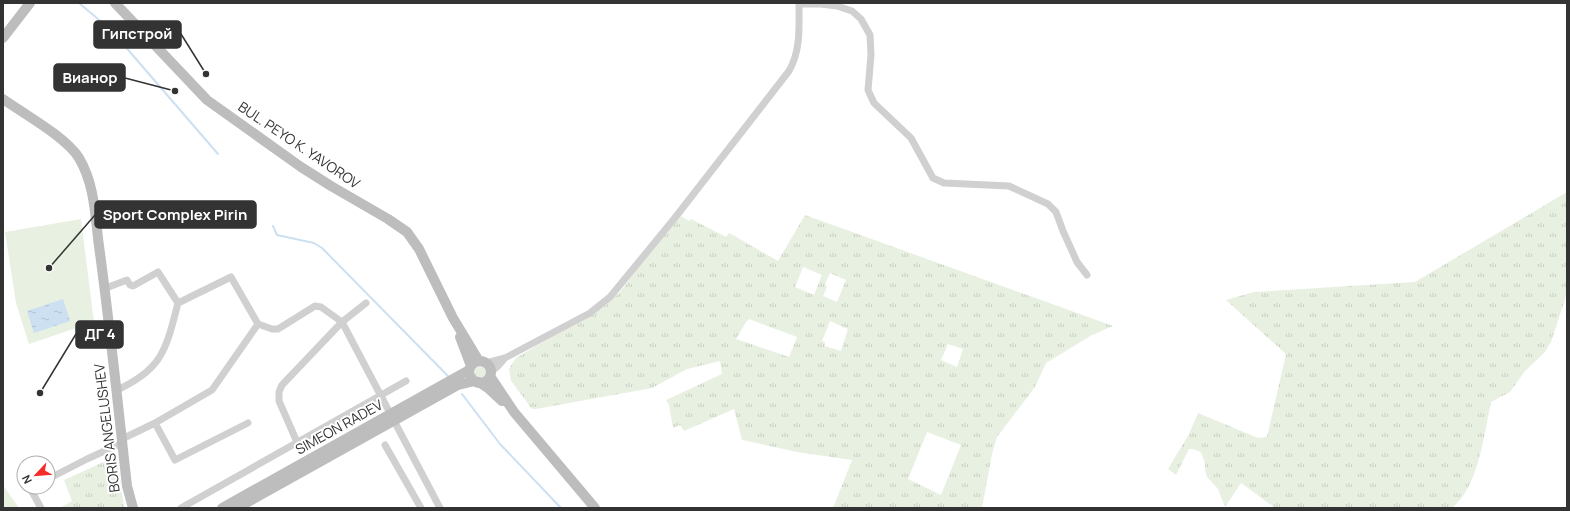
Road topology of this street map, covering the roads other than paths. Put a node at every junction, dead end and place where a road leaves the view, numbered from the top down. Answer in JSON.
{"nodes":[{"id":1,"x":30,"y":3,"type":"edge"},
{"id":2,"x":115,"y":3,"type":"edge"},
{"id":3,"x":799,"y":4,"type":"edge"},
{"id":4,"x":3,"y":38,"type":"edge"},
{"id":5,"x":3,"y":98,"type":"edge"},
{"id":6,"x":1087,"y":275,"type":"dead end"},
{"id":7,"x":106,"y":288,"type":"junction"},
{"id":8,"x":366,"y":303,"type":"dead end"},
{"id":9,"x":178,"y":304,"type":"junction"},
{"id":10,"x":342,"y":322,"type":"junction"},
{"id":11,"x":258,"y":324,"type":"junction"},
{"id":12,"x":505,"y":358,"type":"junction"},
{"id":13,"x":476,"y":365,"type":"junction"},
{"id":14,"x":490,"y":374,"type":"junction"},
{"id":15,"x":406,"y":381,"type":"dead end"},
{"id":16,"x":477,"y":382,"type":"junction"},
{"id":17,"x":116,"y":390,"type":"junction"},
{"id":18,"x":380,"y":396,"type":"junction"},
{"id":19,"x":514,"y":412,"type":"junction"},
{"id":20,"x":392,"y":418,"type":"junction"},
{"id":21,"x":155,"y":423,"type":"junction"},
{"id":22,"x":248,"y":423,"type":"dead end"},
{"id":23,"x":122,"y":441,"type":"junction"},
{"id":24,"x":297,"y":442,"type":"junction"},
{"id":25,"x":385,"y":445,"type":"dead end"},
{"id":26,"x":56,"y":475,"type":"edge"},
{"id":27,"x":34,"y":495,"type":"edge"},
{"id":28,"x":41,"y":508,"type":"edge"},
{"id":29,"x":133,"y":508,"type":"edge"},
{"id":30,"x":181,"y":508,"type":"edge"},
{"id":31,"x":222,"y":508,"type":"edge"},
{"id":32,"x":238,"y":508,"type":"edge"},
{"id":33,"x":420,"y":508,"type":"edge"},
{"id":34,"x":440,"y":508,"type":"edge"},
{"id":35,"x":595,"y":508,"type":"edge"}],
"edges":[{"from":1,"to":4,"type":"street"},
{"from":2,"to":13,"type":"street","name":"BUL. PEYO K. YAVOROV"},
{"from":3,"to":6,"type":"street"},
{"from":3,"to":12,"type":"street"},
{"from":5,"to":7,"type":"street","name":"BORIS ANGELUSHEV"},
{"from":7,"to":9,"type":"street"},
{"from":7,"to":17,"type":"street","name":"BORIS ANGELUSHEV"},
{"from":8,"to":10,"type":"street"},
{"from":9,"to":11,"type":"street"},
{"from":9,"to":17,"type":"street"},
{"from":10,"to":11,"type":"street"},
{"from":10,"to":18,"type":"street"},
{"from":10,"to":24,"type":"street"},
{"from":11,"to":21,"type":"street"},
{"from":12,"to":13,"type":"street"},
{"from":12,"to":14,"type":"street"},
{"from":13,"to":14,"type":"street"},
{"from":13,"to":16,"type":"street"},
{"from":13,"to":20,"type":"street","name":"SIMEON RADEV"},
{"from":14,"to":16,"type":"street"},
{"from":14,"to":19,"type":"street"},
{"from":15,"to":18,"type":"street"},
{"from":16,"to":19,"type":"street"},
{"from":16,"to":20,"type":"street","name":"SIMEON RADEV"},
{"from":17,"to":23,"type":"street","name":"BORIS ANGELUSHEV"},
{"from":18,"to":20,"type":"street"},
{"from":18,"to":24,"type":"street"},
{"from":19,"to":35,"type":"street"},
{"from":20,"to":31,"type":"street","name":"SIMEON RADEV"},
{"from":20,"to":32,"type":"street","name":"SIMEON RADEV"},
{"from":20,"to":34,"type":"street"},
{"from":21,"to":22,"type":"street"},
{"from":21,"to":23,"type":"street"},
{"from":23,"to":26,"type":"street"},
{"from":23,"to":29,"type":"street","name":"BORIS ANGELUSHEV"},
{"from":24,"to":30,"type":"street"},
{"from":25,"to":33,"type":"street"},
{"from":27,"to":28,"type":"street"}]}
